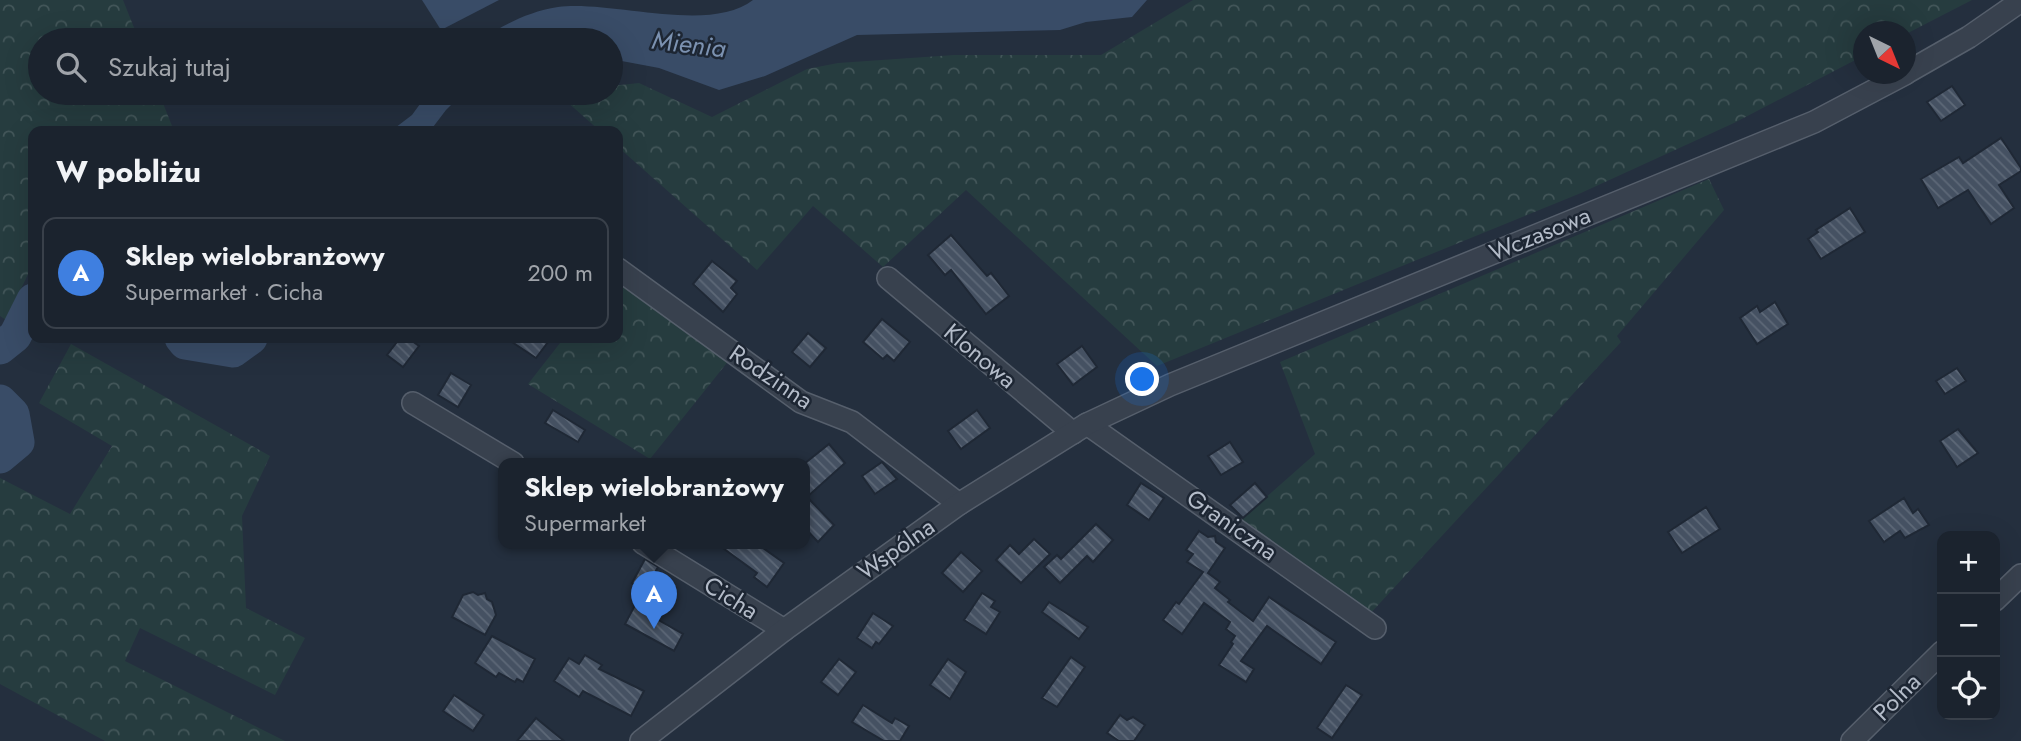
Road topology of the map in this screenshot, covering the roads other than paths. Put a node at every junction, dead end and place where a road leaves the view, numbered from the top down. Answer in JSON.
{"nodes":[{"id":1,"x":2021,"y":1,"type":"edge"},
{"id":2,"x":1916,"y":67,"type":"edge"},
{"id":3,"x":1884,"y":84,"type":"edge"},
{"id":4,"x":623,"y":273,"type":"edge"},
{"id":5,"x":888,"y":278,"type":"dead end"},
{"id":6,"x":1170,"y":385,"type":"joint"},
{"id":7,"x":412,"y":403,"type":"dead end"},
{"id":8,"x":1080,"y":429,"type":"junction"},
{"id":9,"x":505,"y":458,"type":"edge"},
{"id":10,"x":959,"y":504,"type":"junction"},
{"id":11,"x":653,"y":549,"type":"edge"},
{"id":12,"x":2021,"y":575,"type":"edge"},
{"id":13,"x":2000,"y":595,"type":"edge"},
{"id":14,"x":1375,"y":628,"type":"dead end"},
{"id":15,"x":784,"y":630,"type":"junction"},
{"id":16,"x":1937,"y":657,"type":"edge"},
{"id":17,"x":641,"y":741,"type":"edge"},
{"id":18,"x":1852,"y":741,"type":"edge"}],
"edges":[{"from":1,"to":2,"type":"street","name":"Wczasowa"},
{"from":3,"to":6,"type":"street","name":"Wczasowa"},
{"from":4,"to":10,"type":"street","name":"Rodzinna"},
{"from":5,"to":8,"type":"street","name":"Klonowa"},
{"from":6,"to":8,"type":"street","name":"Wspólna"},
{"from":7,"to":9,"type":"street"},
{"from":8,"to":10,"type":"street","name":"Wspólna"},
{"from":8,"to":14,"type":"street","name":"Graniczna"},
{"from":10,"to":15,"type":"street","name":"Wspólna"},
{"from":11,"to":15,"type":"street","name":"Cicha"},
{"from":12,"to":13,"type":"street"},
{"from":15,"to":17,"type":"street","name":"Wspólna"},
{"from":16,"to":18,"type":"street","name":"Polna"}]}
